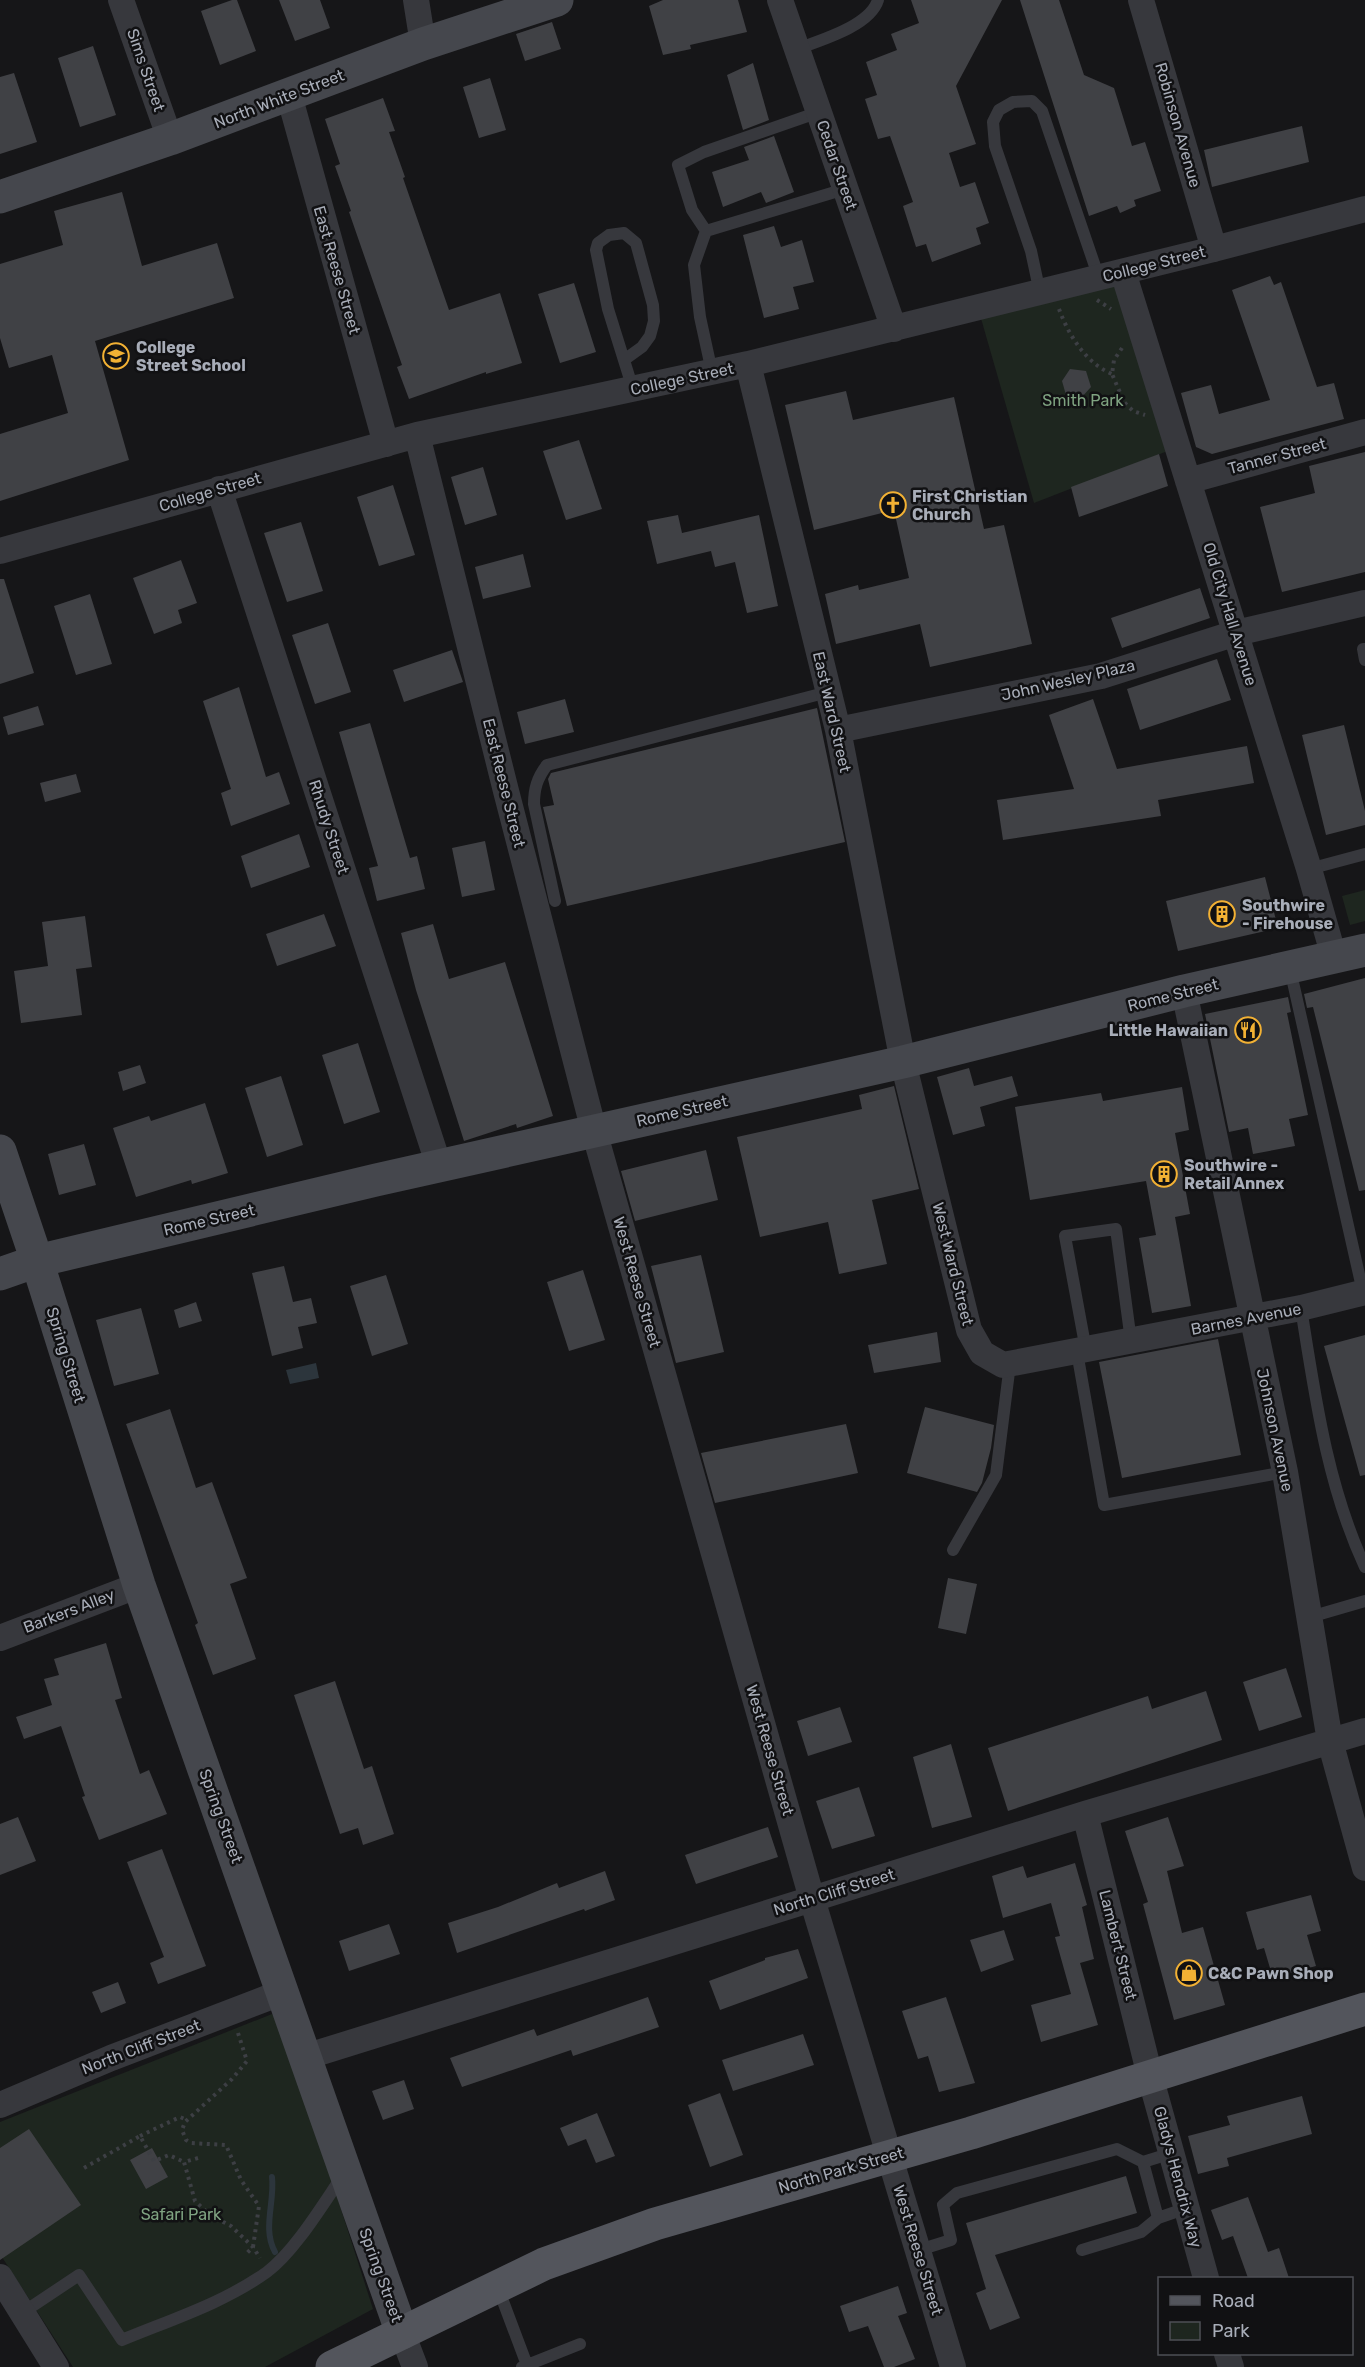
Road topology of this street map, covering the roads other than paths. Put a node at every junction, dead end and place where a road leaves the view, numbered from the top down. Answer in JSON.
{"nodes":[{"id":1,"x":121,"y":0,"type":"edge"},
{"id":2,"x":416,"y":0,"type":"edge"},
{"id":3,"x":780,"y":0,"type":"edge"},
{"id":4,"x":878,"y":0,"type":"edge"},
{"id":5,"x":1141,"y":0,"type":"edge"},
{"id":6,"x":542,"y":2,"type":"edge"},
{"id":7,"x":423,"y":44,"type":"junction"},
{"id":8,"x":797,"y":49,"type":"junction"},
{"id":9,"x":289,"y":95,"type":"junction"},
{"id":10,"x":819,"y":112,"type":"junction"},
{"id":11,"x":170,"y":139,"type":"junction"},
{"id":12,"x":845,"y":189,"type":"junction"},
{"id":13,"x":0,"y":197,"type":"edge"},
{"id":14,"x":1365,"y":209,"type":"edge"},
{"id":15,"x":706,"y":231,"type":"junction"},
{"id":16,"x":1214,"y":249,"type":"junction"},
{"id":17,"x":1111,"y":275,"type":"junction"},
{"id":18,"x":1054,"y":289,"type":"junction"},
{"id":19,"x":894,"y":329,"type":"junction"},
{"id":20,"x":624,"y":360,"type":"junction"},
{"id":21,"x":748,"y":364,"type":"junction"},
{"id":22,"x":712,"y":372,"type":"junction"},
{"id":23,"x":633,"y":389,"type":"junction"},
{"id":24,"x":1365,"y":432,"type":"edge"},
{"id":25,"x":417,"y":435,"type":"junction"},
{"id":26,"x":386,"y":444,"type":"junction"},
{"id":27,"x":1188,"y":481,"type":"junction"},
{"id":28,"x":219,"y":489,"type":"junction"},
{"id":29,"x":0,"y":551,"type":"edge"},
{"id":30,"x":1365,"y":603,"type":"edge"},
{"id":31,"x":1236,"y":633,"type":"junction"},
{"id":32,"x":1365,"y":649,"type":"edge"},
{"id":33,"x":1365,"y":660,"type":"edge"},
{"id":34,"x":828,"y":692,"type":"junction"},
{"id":35,"x":838,"y":730,"type":"junction"},
{"id":36,"x":1365,"y":854,"type":"edge"},
{"id":37,"x":1309,"y":869,"type":"junction"},
{"id":38,"x":555,"y":901,"type":"dead end"},
{"id":39,"x":1365,"y":950,"type":"edge"},
{"id":40,"x":1334,"y":957,"type":"junction"},
{"id":41,"x":1289,"y":967,"type":"junction"},
{"id":42,"x":1184,"y":991,"type":"junction"},
{"id":43,"x":903,"y":1062,"type":"junction"},
{"id":44,"x":594,"y":1131,"type":"junction"},
{"id":45,"x":0,"y":1151,"type":"edge"},
{"id":46,"x":440,"y":1166,"type":"junction"},
{"id":47,"x":37,"y":1261,"type":"junction"},
{"id":48,"x":0,"y":1274,"type":"edge"},
{"id":49,"x":1364,"y":1292,"type":"edge"},
{"id":50,"x":1301,"y":1308,"type":"junction"},
{"id":51,"x":1251,"y":1318,"type":"junction"},
{"id":52,"x":1129,"y":1342,"type":"junction"},
{"id":53,"x":1081,"y":1351,"type":"junction"},
{"id":54,"x":1010,"y":1364,"type":"junction"},
{"id":55,"x":1285,"y":1472,"type":"junction"},
{"id":56,"x":953,"y":1550,"type":"dead end"},
{"id":57,"x":1365,"y":1567,"type":"edge"},
{"id":58,"x":139,"y":1585,"type":"junction"},
{"id":59,"x":1364,"y":1604,"type":"edge"},
{"id":60,"x":1310,"y":1617,"type":"junction"},
{"id":61,"x":0,"y":1638,"type":"edge"},
{"id":62,"x":1365,"y":1731,"type":"edge"},
{"id":63,"x":1330,"y":1741,"type":"junction"},
{"id":64,"x":1085,"y":1814,"type":"junction"},
{"id":65,"x":1365,"y":1868,"type":"edge"},
{"id":66,"x":812,"y":1899,"type":"junction"},
{"id":67,"x":283,"y":1992,"type":"junction"},
{"id":68,"x":1365,"y":2009,"type":"edge"},
{"id":69,"x":304,"y":2057,"type":"junction"},
{"id":70,"x":1150,"y":2076,"type":"junction"},
{"id":71,"x":0,"y":2105,"type":"edge"},
{"id":72,"x":1172,"y":2153,"type":"junction"},
{"id":73,"x":889,"y":2156,"type":"junction"},
{"id":74,"x":1143,"y":2162,"type":"junction"},
{"id":75,"x":344,"y":2173,"type":"junction"},
{"id":76,"x":1187,"y":2208,"type":"junction"},
{"id":77,"x":1158,"y":2218,"type":"junction"},
{"id":78,"x":919,"y":2250,"type":"junction"},
{"id":79,"x":1082,"y":2250,"type":"dead end"},
{"id":80,"x":0,"y":2277,"type":"edge"},
{"id":81,"x":1206,"y":2277,"type":"edge"},
{"id":82,"x":497,"y":2287,"type":"junction"},
{"id":83,"x":22,"y":2313,"type":"junction"},
{"id":84,"x":402,"y":2333,"type":"junction"},
{"id":85,"x":580,"y":2344,"type":"dead end"},
{"id":86,"x":525,"y":2366,"type":"edge"},
{"id":87,"x":56,"y":2367,"type":"edge"},
{"id":88,"x":332,"y":2367,"type":"edge"},
{"id":89,"x":415,"y":2367,"type":"edge"},
{"id":90,"x":953,"y":2367,"type":"edge"}],
"edges":[{"from":1,"to":11,"type":"street","name":"Sims Street"},
{"from":2,"to":7,"type":"street"},
{"from":3,"to":8,"type":"street","name":"Cedar Street"},
{"from":4,"to":8,"type":"lane"},
{"from":5,"to":16,"type":"street","name":"Robinson Avenue"},
{"from":6,"to":7,"type":"street","name":"North White Street"},
{"from":7,"to":9,"type":"street","name":"North White Street"},
{"from":8,"to":10,"type":"street","name":"Cedar Street"},
{"from":9,"to":11,"type":"street","name":"North White Street"},
{"from":9,"to":26,"type":"street","name":"East Reese Street"},
{"from":10,"to":12,"type":"street","name":"Cedar Street"},
{"from":10,"to":15,"type":"lane"},
{"from":11,"to":13,"type":"street","name":"North White Street"},
{"from":12,"to":15,"type":"lane"},
{"from":12,"to":19,"type":"street","name":"Cedar Street"},
{"from":14,"to":16,"type":"street","name":"College Street"},
{"from":15,"to":22,"type":"lane"},
{"from":16,"to":17,"type":"street","name":"College Street"},
{"from":17,"to":18,"type":"street","name":"College Street"},
{"from":17,"to":18,"type":"lane"},
{"from":17,"to":27,"type":"street","name":"Old City Hall Avenue"},
{"from":18,"to":19,"type":"street","name":"College Street"},
{"from":19,"to":21,"type":"street","name":"College Street"},
{"from":20,"to":20,"type":"lane"},
{"from":20,"to":23,"type":"lane"},
{"from":21,"to":22,"type":"street","name":"College Street"},
{"from":21,"to":34,"type":"street","name":"East Ward Street"},
{"from":22,"to":23,"type":"street","name":"College Street"},
{"from":23,"to":25,"type":"street","name":"College Street"},
{"from":24,"to":27,"type":"street","name":"Tanner Street"},
{"from":25,"to":26,"type":"street","name":"College Street"},
{"from":25,"to":44,"type":"street","name":"East Reese Street"},
{"from":26,"to":28,"type":"street","name":"College Street"},
{"from":27,"to":31,"type":"street","name":"Old City Hall Avenue"},
{"from":28,"to":29,"type":"street","name":"College Street"},
{"from":28,"to":46,"type":"street","name":"Rhudy Street"},
{"from":30,"to":31,"type":"street","name":"John Wesley Plaza"},
{"from":31,"to":35,"type":"street","name":"John Wesley Plaza"},
{"from":31,"to":37,"type":"street","name":"Old City Hall Avenue"},
{"from":32,"to":33,"type":"lane"},
{"from":34,"to":35,"type":"street","name":"East Ward Street"},
{"from":34,"to":38,"type":"lane"},
{"from":35,"to":43,"type":"street","name":"East Ward Street"},
{"from":36,"to":37,"type":"lane"},
{"from":37,"to":40,"type":"street","name":"Old City Hall Avenue"},
{"from":39,"to":40,"type":"street","name":"Rome Street"},
{"from":40,"to":41,"type":"street","name":"Rome Street"},
{"from":41,"to":42,"type":"street","name":"Rome Street"},
{"from":41,"to":49,"type":"lane"},
{"from":42,"to":43,"type":"street","name":"Rome Street"},
{"from":42,"to":51,"type":"street","name":"Johnson Avenue"},
{"from":43,"to":44,"type":"street","name":"Rome Street"},
{"from":43,"to":54,"type":"street","name":"West Ward Street"},
{"from":44,"to":46,"type":"street","name":"Rome Street"},
{"from":44,"to":66,"type":"street","name":"West Reese Street"},
{"from":45,"to":47,"type":"street","name":"Spring Street"},
{"from":46,"to":47,"type":"street","name":"Rome Street"},
{"from":47,"to":48,"type":"street","name":"Rome Street"},
{"from":47,"to":58,"type":"street","name":"Spring Street"},
{"from":49,"to":50,"type":"street","name":"Barnes Avenue"},
{"from":50,"to":51,"type":"street","name":"Barnes Avenue"},
{"from":50,"to":57,"type":"lane"},
{"from":51,"to":52,"type":"street","name":"Barnes Avenue"},
{"from":51,"to":55,"type":"street","name":"Johnson Avenue"},
{"from":52,"to":53,"type":"street"},
{"from":52,"to":53,"type":"lane"},
{"from":53,"to":54,"type":"street"},
{"from":53,"to":55,"type":"lane"},
{"from":54,"to":56,"type":"lane"},
{"from":55,"to":60,"type":"street","name":"Johnson Avenue"},
{"from":58,"to":61,"type":"street","name":"Barkers Alley"},
{"from":58,"to":67,"type":"street","name":"Spring Street"},
{"from":59,"to":60,"type":"lane"},
{"from":60,"to":63,"type":"street","name":"Johnson Avenue"},
{"from":62,"to":63,"type":"street","name":"North Cliff Street"},
{"from":63,"to":64,"type":"street","name":"North Cliff Street"},
{"from":63,"to":65,"type":"street","name":"Johnson Avenue"},
{"from":64,"to":66,"type":"street","name":"North Cliff Street"},
{"from":64,"to":70,"type":"street","name":"Lambert Street"},
{"from":66,"to":69,"type":"street","name":"North Cliff Street"},
{"from":66,"to":73,"type":"street","name":"West Reese Street"},
{"from":67,"to":69,"type":"street","name":"Spring Street"},
{"from":67,"to":71,"type":"street","name":"North Cliff Street"},
{"from":68,"to":70,"type":"main road","name":"North Park Street"},
{"from":69,"to":75,"type":"street","name":"Spring Street"},
{"from":70,"to":72,"type":"street","name":"Gladys Hendrix Way"},
{"from":70,"to":73,"type":"main road","name":"North Park Street"},
{"from":72,"to":74,"type":"lane"},
{"from":72,"to":76,"type":"street","name":"Gladys Hendrix Way"},
{"from":73,"to":78,"type":"street","name":"West Reese Street"},
{"from":73,"to":82,"type":"main road","name":"North Park Street"},
{"from":74,"to":77,"type":"lane"},
{"from":74,"to":78,"type":"lane"},
{"from":75,"to":83,"type":"lane"},
{"from":75,"to":84,"type":"street","name":"Spring Street"},
{"from":76,"to":77,"type":"lane"},
{"from":76,"to":81,"type":"street","name":"Gladys Hendrix Way"},
{"from":77,"to":79,"type":"lane"},
{"from":78,"to":90,"type":"street","name":"West Reese Street"},
{"from":80,"to":83,"type":"street"},
{"from":82,"to":84,"type":"main road","name":"North Park Street"},
{"from":82,"to":86,"type":"lane"},
{"from":83,"to":87,"type":"street"},
{"from":84,"to":88,"type":"main road","name":"North Park Street"},
{"from":84,"to":89,"type":"street","name":"Spring Street"},
{"from":85,"to":86,"type":"lane"}]}
